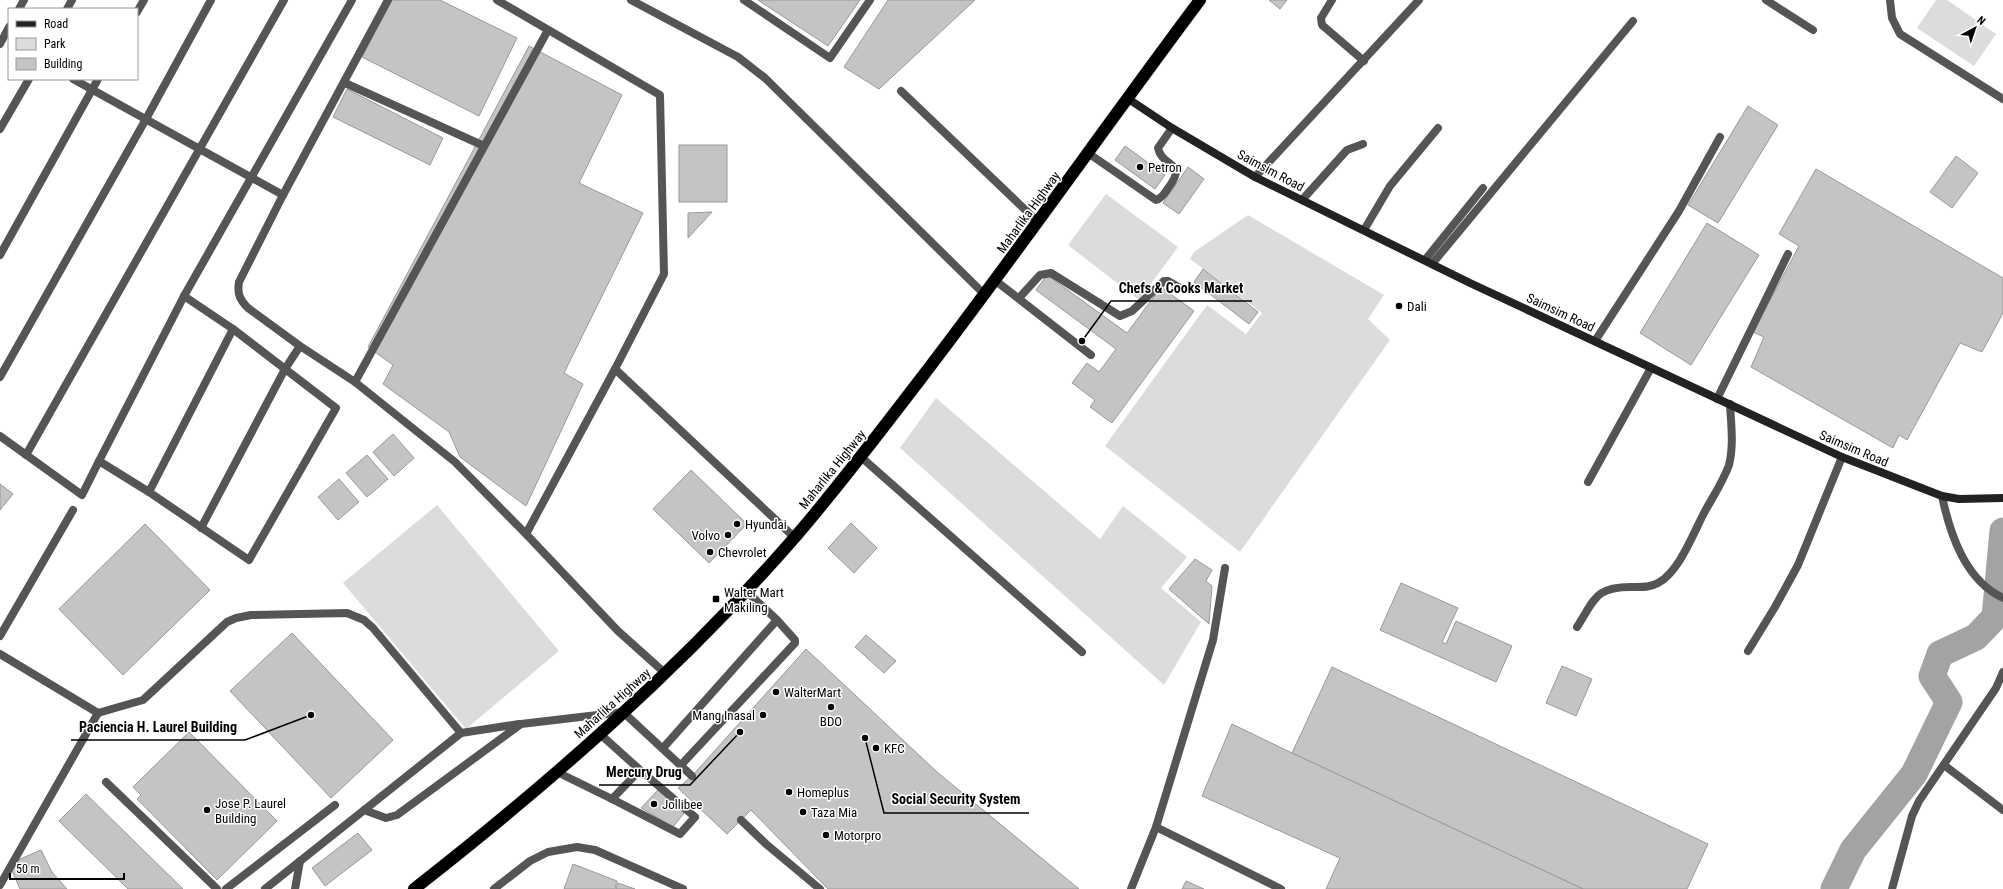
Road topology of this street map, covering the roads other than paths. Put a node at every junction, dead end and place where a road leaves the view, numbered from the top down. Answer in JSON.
{"nodes":[{"id":1,"x":144,"y":0,"type":"edge"},
{"id":2,"x":211,"y":0,"type":"edge"},
{"id":3,"x":284,"y":0,"type":"edge"},
{"id":4,"x":352,"y":0,"type":"edge"},
{"id":5,"x":388,"y":0,"type":"edge"},
{"id":6,"x":496,"y":0,"type":"edge"},
{"id":7,"x":631,"y":0,"type":"edge"},
{"id":8,"x":744,"y":0,"type":"edge"},
{"id":9,"x":870,"y":0,"type":"edge"},
{"id":10,"x":1200,"y":0,"type":"edge"},
{"id":11,"x":1332,"y":0,"type":"edge"},
{"id":12,"x":1419,"y":0,"type":"edge"},
{"id":13,"x":1766,"y":0,"type":"edge"},
{"id":14,"x":1890,"y":0,"type":"edge"},
{"id":15,"x":138,"y":10,"type":"edge"},
{"id":16,"x":1633,"y":21,"type":"dead end"},
{"id":17,"x":8,"y":30,"type":"edge"},
{"id":18,"x":548,"y":30,"type":"junction"},
{"id":19,"x":1814,"y":30,"type":"dead end"},
{"id":20,"x":1,"y":42,"type":"edge"},
{"id":21,"x":1364,"y":61,"type":"junction"},
{"id":22,"x":28,"y":80,"type":"edge"},
{"id":23,"x":75,"y":80,"type":"edge"},
{"id":24,"x":97,"y":80,"type":"edge"},
{"id":25,"x":345,"y":83,"type":"junction"},
{"id":26,"x":92,"y":89,"type":"junction"},
{"id":27,"x":901,"y":91,"type":"dead end"},
{"id":28,"x":1127,"y":98,"type":"junction"},
{"id":29,"x":2003,"y":99,"type":"edge"},
{"id":30,"x":146,"y":120,"type":"junction"},
{"id":31,"x":1172,"y":128,"type":"junction"},
{"id":32,"x":1438,"y":128,"type":"dead end"},
{"id":33,"x":0,"y":129,"type":"edge"},
{"id":34,"x":1720,"y":137,"type":"dead end"},
{"id":35,"x":1363,"y":144,"type":"dead end"},
{"id":36,"x":484,"y":146,"type":"junction"},
{"id":37,"x":199,"y":149,"type":"junction"},
{"id":38,"x":1088,"y":153,"type":"junction"},
{"id":39,"x":1255,"y":177,"type":"junction"},
{"id":40,"x":252,"y":178,"type":"junction"},
{"id":41,"x":1483,"y":188,"type":"dead end"},
{"id":42,"x":283,"y":195,"type":"junction"},
{"id":43,"x":1302,"y":200,"type":"junction"},
{"id":44,"x":1038,"y":222,"type":"junction"},
{"id":45,"x":1364,"y":230,"type":"junction"},
{"id":46,"x":1788,"y":254,"type":"dead end"},
{"id":47,"x":0,"y":255,"type":"edge"},
{"id":48,"x":1429,"y":262,"type":"junction"},
{"id":49,"x":996,"y":280,"type":"junction"},
{"id":50,"x":1180,"y":288,"type":"dead end"},
{"id":51,"x":985,"y":295,"type":"junction"},
{"id":52,"x":184,"y":296,"type":"junction"},
{"id":53,"x":1019,"y":298,"type":"junction"},
{"id":54,"x":233,"y":330,"type":"junction"},
{"id":55,"x":1594,"y":341,"type":"junction"},
{"id":56,"x":300,"y":346,"type":"junction"},
{"id":57,"x":1091,"y":355,"type":"dead end"},
{"id":58,"x":1651,"y":368,"type":"junction"},
{"id":59,"x":615,"y":369,"type":"junction"},
{"id":60,"x":285,"y":370,"type":"junction"},
{"id":61,"x":0,"y":377,"type":"edge"},
{"id":62,"x":355,"y":382,"type":"junction"},
{"id":63,"x":1717,"y":399,"type":"junction"},
{"id":64,"x":1730,"y":404,"type":"junction"},
{"id":65,"x":0,"y":436,"type":"edge"},
{"id":66,"x":26,"y":455,"type":"junction"},
{"id":67,"x":861,"y":457,"type":"junction"},
{"id":68,"x":1842,"y":457,"type":"junction"},
{"id":69,"x":99,"y":461,"type":"junction"},
{"id":70,"x":1588,"y":482,"type":"dead end"},
{"id":71,"x":149,"y":492,"type":"junction"},
{"id":72,"x":1942,"y":496,"type":"junction"},
{"id":73,"x":2003,"y":498,"type":"edge"},
{"id":74,"x":73,"y":510,"type":"dead end"},
{"id":75,"x":201,"y":528,"type":"junction"},
{"id":76,"x":526,"y":534,"type":"junction"},
{"id":77,"x":794,"y":537,"type":"junction"},
{"id":78,"x":1225,"y":568,"type":"dead end"},
{"id":79,"x":746,"y":591,"type":"junction"},
{"id":80,"x":2003,"y":598,"type":"edge"},
{"id":81,"x":777,"y":620,"type":"junction"},
{"id":82,"x":1577,"y":627,"type":"dead end"},
{"id":83,"x":0,"y":636,"type":"edge"},
{"id":84,"x":1748,"y":651,"type":"dead end"},
{"id":85,"x":1082,"y":652,"type":"dead end"},
{"id":86,"x":0,"y":654,"type":"edge"},
{"id":87,"x":2003,"y":672,"type":"edge"},
{"id":88,"x":666,"y":674,"type":"junction"},
{"id":89,"x":623,"y":712,"type":"junction"},
{"id":90,"x":98,"y":713,"type":"junction"},
{"id":91,"x":521,"y":724,"type":"junction"},
{"id":92,"x":461,"y":733,"type":"junction"},
{"id":93,"x":600,"y":734,"type":"junction"},
{"id":94,"x":663,"y":748,"type":"junction"},
{"id":95,"x":681,"y":765,"type":"junction"},
{"id":96,"x":1944,"y":765,"type":"junction"},
{"id":97,"x":640,"y":770,"type":"junction"},
{"id":98,"x":557,"y":772,"type":"junction"},
{"id":99,"x":692,"y":776,"type":"dead end"},
{"id":100,"x":106,"y":782,"type":"dead end"},
{"id":101,"x":612,"y":799,"type":"junction"},
{"id":102,"x":335,"y":805,"type":"dead end"},
{"id":103,"x":364,"y":810,"type":"junction"},
{"id":104,"x":2003,"y":810,"type":"edge"},
{"id":105,"x":741,"y":820,"type":"dead end"},
{"id":106,"x":1156,"y":827,"type":"junction"},
{"id":107,"x":300,"y":861,"type":"junction"},
{"id":108,"x":1,"y":881,"type":"edge"},
{"id":109,"x":217,"y":889,"type":"edge"},
{"id":110,"x":226,"y":889,"type":"edge"},
{"id":111,"x":265,"y":889,"type":"edge"},
{"id":112,"x":295,"y":889,"type":"edge"},
{"id":113,"x":414,"y":889,"type":"edge"},
{"id":114,"x":494,"y":889,"type":"edge"},
{"id":115,"x":683,"y":889,"type":"edge"},
{"id":116,"x":820,"y":889,"type":"edge"},
{"id":117,"x":1131,"y":889,"type":"edge"},
{"id":118,"x":1281,"y":889,"type":"edge"},
{"id":119,"x":1892,"y":889,"type":"edge"}],
"edges":[{"from":1,"to":15,"type":"street"},
{"from":2,"to":30,"type":"street"},
{"from":3,"to":37,"type":"street"},
{"from":4,"to":40,"type":"street"},
{"from":5,"to":25,"type":"street"},
{"from":6,"to":18,"type":"street"},
{"from":7,"to":51,"type":"street"},
{"from":8,"to":9,"type":"street"},
{"from":10,"to":28,"type":"highway","name":"Maharlika Highway"},
{"from":11,"to":21,"type":"street"},
{"from":12,"to":21,"type":"street"},
{"from":13,"to":19,"type":"street"},
{"from":14,"to":29,"type":"street"},
{"from":16,"to":48,"type":"street"},
{"from":17,"to":20,"type":"street"},
{"from":18,"to":36,"type":"street"},
{"from":18,"to":59,"type":"street"},
{"from":21,"to":39,"type":"street"},
{"from":22,"to":33,"type":"street"},
{"from":23,"to":26,"type":"street"},
{"from":24,"to":26,"type":"street"},
{"from":25,"to":36,"type":"street"},
{"from":25,"to":42,"type":"street"},
{"from":26,"to":30,"type":"street"},
{"from":26,"to":47,"type":"street"},
{"from":27,"to":44,"type":"street"},
{"from":28,"to":31,"type":"street","name":"Saimsim Road"},
{"from":28,"to":38,"type":"highway","name":"Maharlika Highway"},
{"from":30,"to":37,"type":"street"},
{"from":30,"to":61,"type":"street"},
{"from":31,"to":38,"type":"street"},
{"from":31,"to":39,"type":"street","name":"Saimsim Road"},
{"from":32,"to":45,"type":"street"},
{"from":34,"to":55,"type":"street"},
{"from":35,"to":43,"type":"street"},
{"from":36,"to":62,"type":"street"},
{"from":37,"to":40,"type":"street"},
{"from":37,"to":66,"type":"street"},
{"from":38,"to":44,"type":"highway","name":"Maharlika Highway"},
{"from":39,"to":43,"type":"street","name":"Saimsim Road"},
{"from":40,"to":42,"type":"street"},
{"from":40,"to":52,"type":"street"},
{"from":41,"to":48,"type":"street"},
{"from":42,"to":56,"type":"street"},
{"from":43,"to":45,"type":"street","name":"Saimsim Road"},
{"from":44,"to":49,"type":"highway","name":"Maharlika Highway"},
{"from":45,"to":48,"type":"street","name":"Saimsim Road"},
{"from":46,"to":63,"type":"street"},
{"from":48,"to":55,"type":"street","name":"Saimsim Road"},
{"from":49,"to":51,"type":"highway","name":"Maharlika Highway"},
{"from":49,"to":53,"type":"street"},
{"from":50,"to":53,"type":"street"},
{"from":51,"to":67,"type":"highway","name":"Maharlika Highway"},
{"from":52,"to":54,"type":"street"},
{"from":52,"to":69,"type":"street"},
{"from":53,"to":57,"type":"street"},
{"from":54,"to":60,"type":"street"},
{"from":54,"to":71,"type":"street"},
{"from":55,"to":58,"type":"street","name":"Saimsim Road"},
{"from":56,"to":60,"type":"street"},
{"from":56,"to":62,"type":"street"},
{"from":58,"to":63,"type":"street","name":"Saimsim Road"},
{"from":58,"to":70,"type":"street"},
{"from":59,"to":76,"type":"street"},
{"from":59,"to":77,"type":"street"},
{"from":60,"to":75,"type":"street"},
{"from":60,"to":75,"type":"street"},
{"from":62,"to":76,"type":"street"},
{"from":63,"to":64,"type":"street","name":"Saimsim Road"},
{"from":64,"to":68,"type":"street","name":"Saimsim Road"},
{"from":64,"to":82,"type":"street"},
{"from":65,"to":66,"type":"street"},
{"from":66,"to":69,"type":"street"},
{"from":67,"to":77,"type":"highway","name":"Maharlika Highway"},
{"from":67,"to":85,"type":"street"},
{"from":68,"to":72,"type":"street","name":"Saimsim Road"},
{"from":68,"to":84,"type":"street"},
{"from":69,"to":71,"type":"street"},
{"from":71,"to":75,"type":"street"},
{"from":72,"to":73,"type":"street","name":"Saimsim Road"},
{"from":72,"to":80,"type":"street"},
{"from":74,"to":83,"type":"street"},
{"from":76,"to":88,"type":"street"},
{"from":77,"to":79,"type":"highway","name":"Maharlika Highway"},
{"from":78,"to":106,"type":"street"},
{"from":79,"to":81,"type":"street"},
{"from":79,"to":88,"type":"highway","name":"Maharlika Highway"},
{"from":81,"to":94,"type":"street"},
{"from":81,"to":95,"type":"street"},
{"from":86,"to":90,"type":"street"},
{"from":87,"to":96,"type":"street"},
{"from":88,"to":89,"type":"highway","name":"Maharlika Highway"},
{"from":89,"to":91,"type":"street"},
{"from":89,"to":93,"type":"highway","name":"Maharlika Highway"},
{"from":89,"to":94,"type":"street"},
{"from":90,"to":92,"type":"street"},
{"from":90,"to":108,"type":"street"},
{"from":91,"to":92,"type":"street"},
{"from":91,"to":103,"type":"street"},
{"from":92,"to":103,"type":"street"},
{"from":93,"to":97,"type":"street"},
{"from":93,"to":98,"type":"highway","name":"Maharlika Highway"},
{"from":94,"to":95,"type":"street"},
{"from":95,"to":99,"type":"street"},
{"from":96,"to":104,"type":"street"},
{"from":96,"to":119,"type":"street"},
{"from":97,"to":101,"type":"street"},
{"from":97,"to":101,"type":"street"},
{"from":98,"to":101,"type":"street"},
{"from":98,"to":113,"type":"highway","name":"Maharlika Highway"},
{"from":100,"to":109,"type":"street"},
{"from":102,"to":110,"type":"street"},
{"from":103,"to":107,"type":"street"},
{"from":105,"to":116,"type":"street"},
{"from":106,"to":117,"type":"street"},
{"from":106,"to":118,"type":"street"},
{"from":107,"to":111,"type":"street"},
{"from":107,"to":112,"type":"street"},
{"from":114,"to":115,"type":"street"}]}
